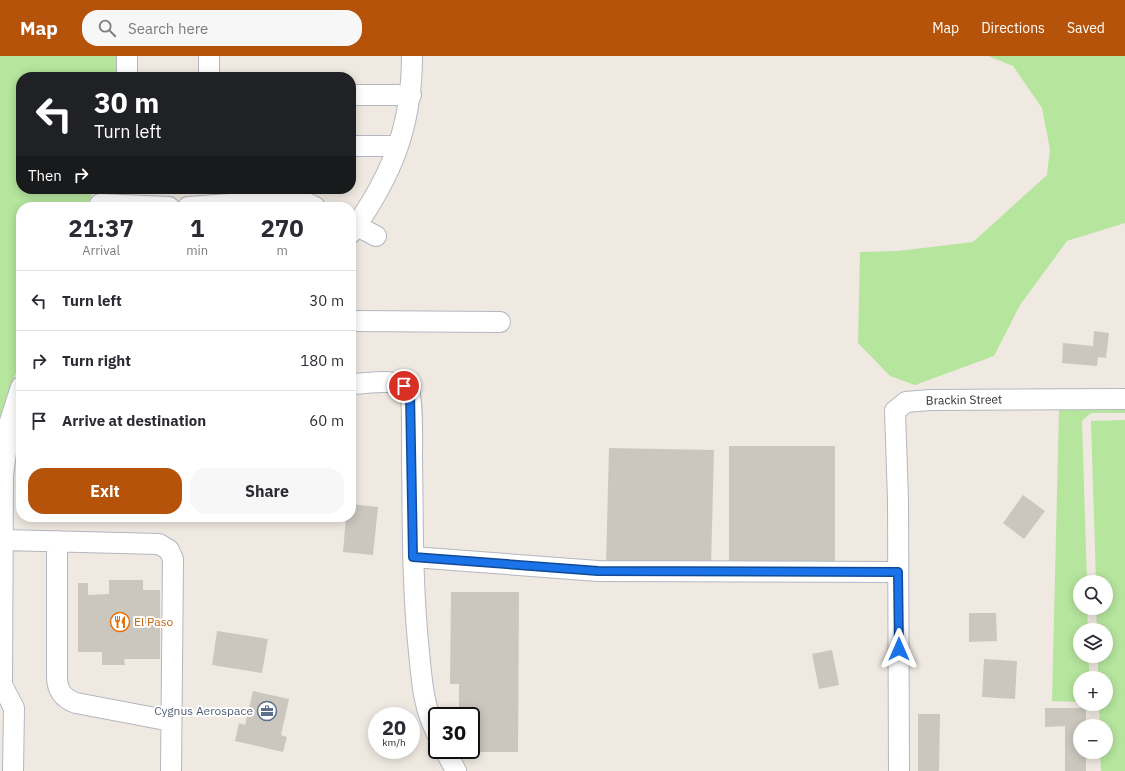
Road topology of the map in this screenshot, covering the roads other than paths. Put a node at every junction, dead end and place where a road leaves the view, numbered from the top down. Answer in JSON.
{"nodes":[{"id":1,"x":127,"y":56,"type":"edge"},
{"id":2,"x":209,"y":56,"type":"edge"},
{"id":3,"x":412,"y":56,"type":"edge"},
{"id":4,"x":127,"y":72,"type":"edge"},
{"id":5,"x":209,"y":72,"type":"edge"},
{"id":6,"x":356,"y":95,"type":"edge"},
{"id":7,"x":410,"y":95,"type":"junction"},
{"id":8,"x":356,"y":146,"type":"edge"},
{"id":9,"x":398,"y":146,"type":"junction"},
{"id":10,"x":356,"y":221,"type":"edge"},
{"id":11,"x":356,"y":228,"type":"edge"},
{"id":12,"x":376,"y":236,"type":"dead end"},
{"id":13,"x":356,"y":321,"type":"edge"},
{"id":14,"x":500,"y":322,"type":"dead end"},
{"id":15,"x":356,"y":384,"type":"edge"},
{"id":16,"x":1125,"y":399,"type":"edge"},
{"id":17,"x":16,"y":402,"type":"edge"},
{"id":18,"x":4,"y":540,"type":"junction"},
{"id":19,"x":57,"y":541,"type":"junction"},
{"id":20,"x":413,"y":557,"type":"junction"},
{"id":21,"x":898,"y":572,"type":"junction"},
{"id":22,"x":1,"y":687,"type":"edge"},
{"id":23,"x":428,"y":714,"type":"edge"},
{"id":24,"x":171,"y":721,"type":"junction"},
{"id":25,"x":450,"y":759,"type":"edge"},
{"id":26,"x":13,"y":771,"type":"edge"},
{"id":27,"x":171,"y":771,"type":"edge"},
{"id":28,"x":456,"y":771,"type":"edge"},
{"id":29,"x":899,"y":771,"type":"edge"}],
"edges":[{"from":1,"to":4,"type":"street"},
{"from":2,"to":5,"type":"street"},
{"from":3,"to":7,"type":"street"},
{"from":6,"to":7,"type":"street"},
{"from":7,"to":9,"type":"street"},
{"from":8,"to":9,"type":"street"},
{"from":9,"to":10,"type":"street"},
{"from":11,"to":12,"type":"street"},
{"from":13,"to":14,"type":"street"},
{"from":15,"to":20,"type":"street"},
{"from":16,"to":21,"type":"street","name":"Brackin Street"},
{"from":17,"to":18,"type":"street"},
{"from":18,"to":19,"type":"street"},
{"from":18,"to":22,"type":"street"},
{"from":19,"to":24,"type":"street"},
{"from":19,"to":24,"type":"street"},
{"from":20,"to":21,"type":"street"},
{"from":20,"to":23,"type":"street"},
{"from":21,"to":29,"type":"street"},
{"from":22,"to":26,"type":"street"},
{"from":24,"to":27,"type":"street"},
{"from":25,"to":28,"type":"street"}]}
